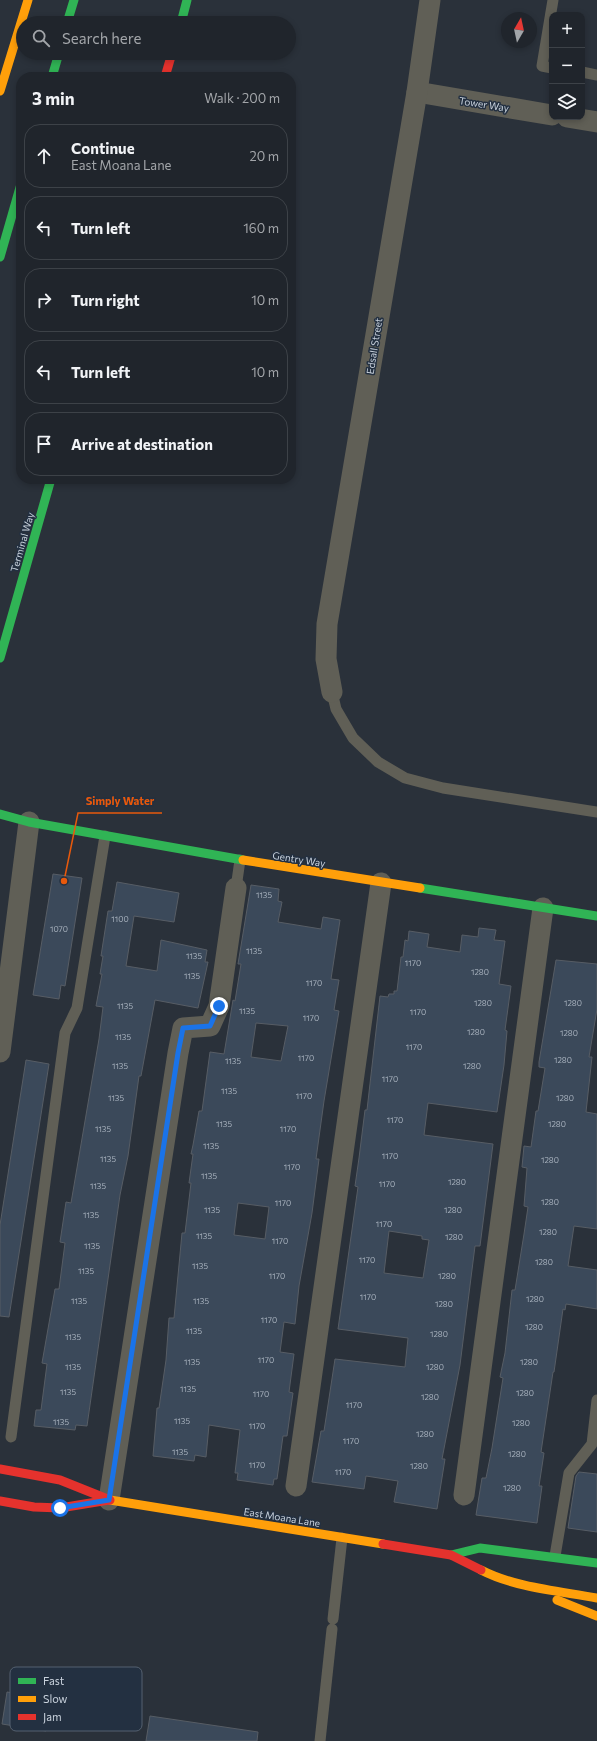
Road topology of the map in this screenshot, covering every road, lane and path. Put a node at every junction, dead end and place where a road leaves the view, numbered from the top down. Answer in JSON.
{"nodes":[{"id":1,"x":28,"y":0,"type":"edge"},
{"id":2,"x":74,"y":0,"type":"edge"},
{"id":3,"x":187,"y":0,"type":"edge"},
{"id":4,"x":430,"y":0,"type":"edge"},
{"id":5,"x":553,"y":0,"type":"edge"},
{"id":6,"x":23,"y":16,"type":"edge"},
{"id":7,"x":69,"y":16,"type":"edge"},
{"id":8,"x":183,"y":16,"type":"edge"},
{"id":9,"x":16,"y":39,"type":"edge"},
{"id":10,"x":56,"y":60,"type":"edge"},
{"id":11,"x":170,"y":60,"type":"edge"},
{"id":12,"x":549,"y":67,"type":"edge"},
{"id":13,"x":53,"y":72,"type":"edge"},
{"id":14,"x":166,"y":72,"type":"edge"},
{"id":15,"x":585,"y":73,"type":"edge"},
{"id":16,"x":597,"y":75,"type":"edge"},
{"id":17,"x":0,"y":91,"type":"edge"},
{"id":18,"x":417,"y":92,"type":"junction"},
{"id":19,"x":549,"y":114,"type":"edge"},
{"id":20,"x":585,"y":120,"type":"edge"},
{"id":21,"x":597,"y":122,"type":"edge"},
{"id":22,"x":16,"y":201,"type":"edge"},
{"id":23,"x":0,"y":257,"type":"edge"},
{"id":24,"x":50,"y":484,"type":"edge"},
{"id":25,"x":0,"y":658,"type":"edge"},
{"id":26,"x":332,"y":692,"type":"joint"},
{"id":27,"x":597,"y":812,"type":"edge"},
{"id":28,"x":0,"y":814,"type":"edge"},
{"id":29,"x":29,"y":822,"type":"junction"},
{"id":30,"x":105,"y":836,"type":"junction"},
{"id":31,"x":240,"y":860,"type":"junction"},
{"id":32,"x":381,"y":883,"type":"junction"},
{"id":33,"x":236,"y":888,"type":"joint"},
{"id":34,"x":543,"y":908,"type":"junction"},
{"id":35,"x":597,"y":916,"type":"edge"},
{"id":36,"x":0,"y":1052,"type":"edge"},
{"id":37,"x":597,"y":1400,"type":"edge"},
{"id":38,"x":11,"y":1437,"type":"dead end"},
{"id":39,"x":0,"y":1469,"type":"edge"},
{"id":40,"x":296,"y":1486,"type":"dead end"},
{"id":41,"x":464,"y":1494,"type":"dead end"},
{"id":42,"x":109,"y":1500,"type":"junction"},
{"id":43,"x":0,"y":1501,"type":"edge"},
{"id":44,"x":342,"y":1538,"type":"junction"},
{"id":45,"x":451,"y":1555,"type":"junction"},
{"id":46,"x":555,"y":1556,"type":"junction"},
{"id":47,"x":597,"y":1563,"type":"edge"},
{"id":48,"x":496,"y":1578,"type":"junction"},
{"id":49,"x":597,"y":1598,"type":"edge"},
{"id":50,"x":597,"y":1616,"type":"edge"},
{"id":51,"x":320,"y":1741,"type":"edge"}],
"edges":[{"from":1,"to":6,"type":"main road"},
{"from":2,"to":7,"type":"main road"},
{"from":3,"to":8,"type":"main road"},
{"from":4,"to":18,"type":"street","name":"Edsall Street"},
{"from":5,"to":12,"type":"lane"},
{"from":9,"to":17,"type":"main road"},
{"from":10,"to":13,"type":"main road"},
{"from":11,"to":14,"type":"main road"},
{"from":15,"to":16,"type":"lane"},
{"from":18,"to":19,"type":"street","name":"Tower Way"},
{"from":18,"to":26,"type":"street","name":"Edsall Street"},
{"from":20,"to":21,"type":"street"},
{"from":22,"to":23,"type":"main road"},
{"from":24,"to":25,"type":"main road","name":"Terminal Way"},
{"from":26,"to":27,"type":"lane"},
{"from":28,"to":29,"type":"main road","name":"Gentry Way"},
{"from":29,"to":30,"type":"main road","name":"Gentry Way"},
{"from":29,"to":36,"type":"street"},
{"from":30,"to":31,"type":"main road","name":"Gentry Way"},
{"from":30,"to":38,"type":"lane"},
{"from":31,"to":32,"type":"main road","name":"Gentry Way"},
{"from":31,"to":33,"type":"lane"},
{"from":32,"to":34,"type":"main road","name":"Gentry Way"},
{"from":32,"to":40,"type":"street"},
{"from":33,"to":42,"type":"street"},
{"from":34,"to":35,"type":"main road","name":"Gentry Way"},
{"from":34,"to":41,"type":"street"},
{"from":37,"to":46,"type":"lane"},
{"from":39,"to":42,"type":"main road","name":"East Moana Lane"},
{"from":42,"to":43,"type":"main road","name":"East Moana Lane"},
{"from":42,"to":44,"type":"main road","name":"East Moana Lane"},
{"from":44,"to":45,"type":"main road","name":"East Moana Lane"},
{"from":44,"to":51,"type":"lane"},
{"from":45,"to":46,"type":"main road","name":"East Moana Lane"},
{"from":45,"to":48,"type":"main road","name":"East Moana Lane"},
{"from":46,"to":47,"type":"main road","name":"East Moana Lane"},
{"from":48,"to":49,"type":"main road","name":"East Moana Lane"},
{"from":48,"to":50,"type":"main road"}]}
